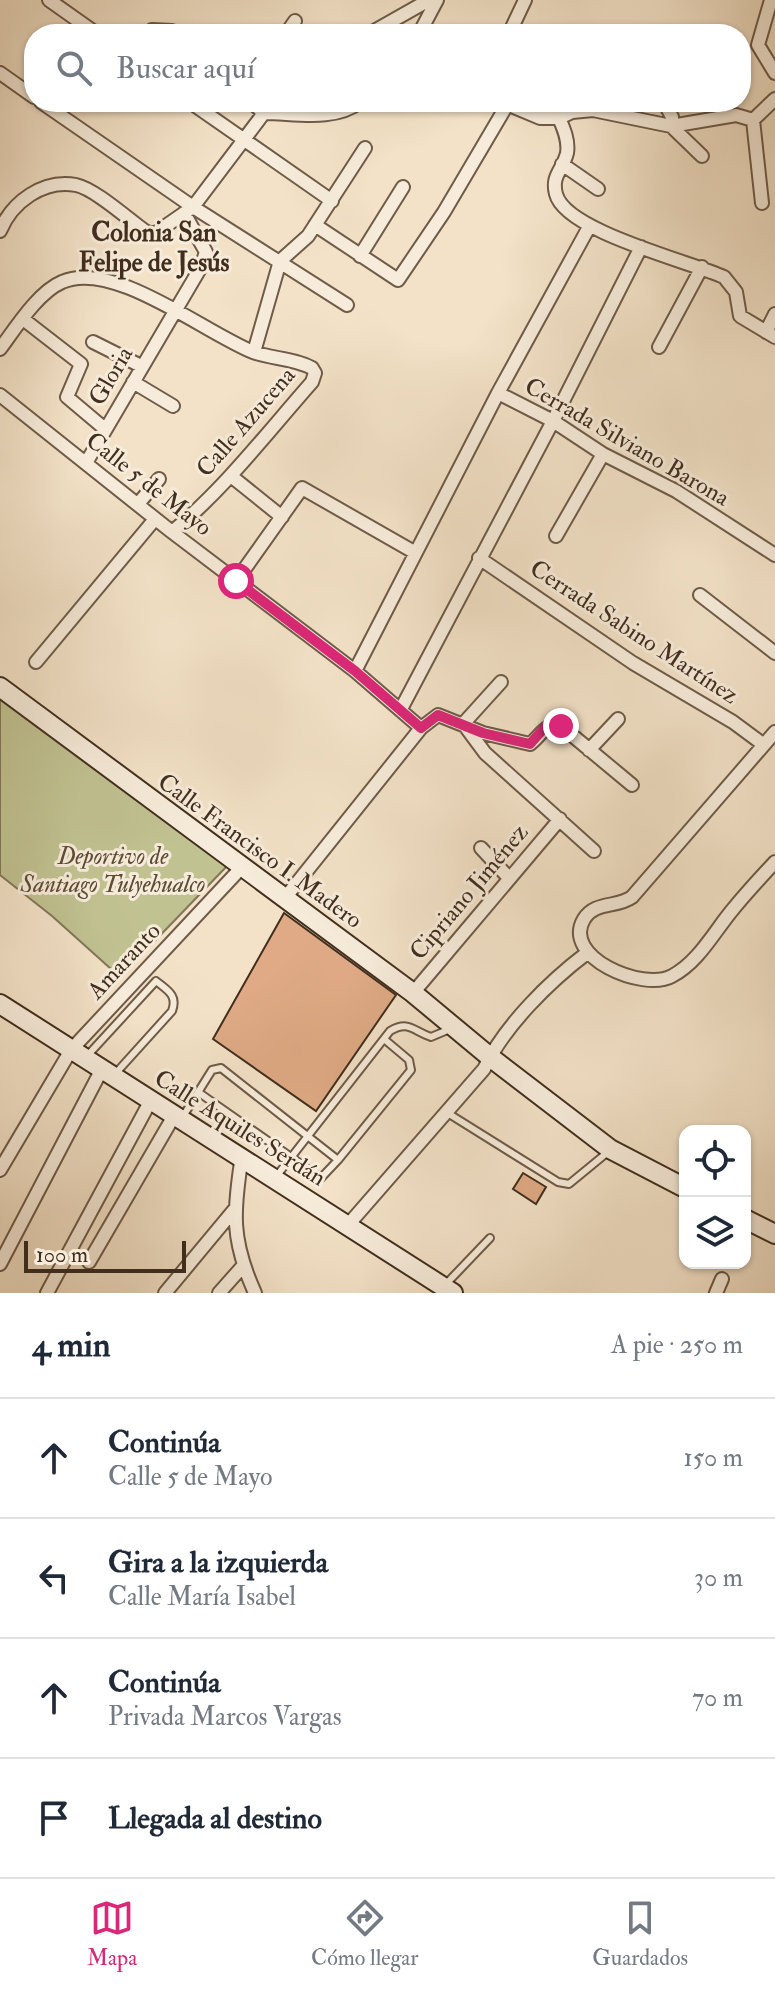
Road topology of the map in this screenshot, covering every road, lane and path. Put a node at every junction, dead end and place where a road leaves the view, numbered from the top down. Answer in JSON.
{"nodes":[{"id":1,"x":49,"y":0,"type":"edge"},
{"id":2,"x":429,"y":0,"type":"edge"},
{"id":3,"x":437,"y":0,"type":"edge"},
{"id":4,"x":525,"y":0,"type":"edge"},
{"id":5,"x":771,"y":0,"type":"edge"},
{"id":6,"x":295,"y":21,"type":"dead end"},
{"id":7,"x":83,"y":24,"type":"edge"},
{"id":8,"x":293,"y":24,"type":"edge"},
{"id":9,"x":387,"y":24,"type":"edge"},
{"id":10,"x":424,"y":24,"type":"edge"},
{"id":11,"x":514,"y":24,"type":"edge"},
{"id":12,"x":0,"y":73,"type":"edge"},
{"id":13,"x":775,"y":73,"type":"edge"},
{"id":14,"x":24,"y":90,"type":"edge"},
{"id":15,"x":775,"y":99,"type":"edge"},
{"id":16,"x":55,"y":112,"type":"edge"},
{"id":17,"x":204,"y":112,"type":"edge"},
{"id":18,"x":341,"y":112,"type":"edge"},
{"id":19,"x":499,"y":112,"type":"edge"},
{"id":20,"x":526,"y":112,"type":"edge"},
{"id":21,"x":572,"y":112,"type":"edge"},
{"id":22,"x":603,"y":112,"type":"edge"},
{"id":23,"x":669,"y":112,"type":"edge"},
{"id":24,"x":264,"y":113,"type":"joint"},
{"id":25,"x":559,"y":118,"type":"junction"},
{"id":26,"x":753,"y":120,"type":"junction"},
{"id":27,"x":671,"y":126,"type":"junction"},
{"id":28,"x":244,"y":141,"type":"junction"},
{"id":29,"x":365,"y":148,"type":"dead end"},
{"id":30,"x":702,"y":156,"type":"dead end"},
{"id":31,"x":562,"y":164,"type":"junction"},
{"id":32,"x":403,"y":187,"type":"dead end"},
{"id":33,"x":598,"y":189,"type":"dead end"},
{"id":34,"x":332,"y":201,"type":"junction"},
{"id":35,"x":762,"y":203,"type":"dead end"},
{"id":36,"x":188,"y":210,"type":"junction"},
{"id":37,"x":315,"y":225,"type":"junction"},
{"id":38,"x":589,"y":227,"type":"junction"},
{"id":39,"x":0,"y":231,"type":"edge"},
{"id":40,"x":641,"y":247,"type":"junction"},
{"id":41,"x":360,"y":256,"type":"junction"},
{"id":42,"x":280,"y":261,"type":"junction"},
{"id":43,"x":702,"y":267,"type":"junction"},
{"id":44,"x":347,"y":305,"type":"dead end"},
{"id":45,"x":175,"y":311,"type":"junction"},
{"id":46,"x":775,"y":314,"type":"edge"},
{"id":47,"x":23,"y":319,"type":"junction"},
{"id":48,"x":771,"y":334,"type":"edge"},
{"id":49,"x":93,"y":342,"type":"dead end"},
{"id":50,"x":659,"y":347,"type":"dead end"},
{"id":51,"x":0,"y":349,"type":"edge"},
{"id":52,"x":254,"y":352,"type":"junction"},
{"id":53,"x":141,"y":366,"type":"junction"},
{"id":54,"x":133,"y":382,"type":"junction"},
{"id":55,"x":498,"y":393,"type":"junction"},
{"id":56,"x":0,"y":395,"type":"edge"},
{"id":57,"x":173,"y":406,"type":"dead end"},
{"id":58,"x":553,"y":421,"type":"junction"},
{"id":59,"x":105,"y":429,"type":"junction"},
{"id":60,"x":603,"y":454,"type":"junction"},
{"id":61,"x":86,"y":463,"type":"junction"},
{"id":62,"x":231,"y":476,"type":"junction"},
{"id":63,"x":159,"y":479,"type":"dead end"},
{"id":64,"x":138,"y":504,"type":"junction"},
{"id":65,"x":282,"y":517,"type":"junction"},
{"id":66,"x":155,"y":519,"type":"junction"},
{"id":67,"x":172,"y":532,"type":"junction"},
{"id":68,"x":556,"y":536,"type":"dead end"},
{"id":69,"x":414,"y":552,"type":"junction"},
{"id":70,"x":775,"y":555,"type":"edge"},
{"id":71,"x":479,"y":558,"type":"junction"},
{"id":72,"x":236,"y":581,"type":"junction"},
{"id":73,"x":700,"y":595,"type":"dead end"},
{"id":74,"x":775,"y":653,"type":"edge"},
{"id":75,"x":36,"y":662,"type":"dead end"},
{"id":76,"x":355,"y":671,"type":"junction"},
{"id":77,"x":501,"y":682,"type":"dead end"},
{"id":78,"x":0,"y":687,"type":"edge"},
{"id":79,"x":401,"y":709,"type":"junction"},
{"id":80,"x":618,"y":719,"type":"dead end"},
{"id":81,"x":463,"y":724,"type":"junction"},
{"id":82,"x":421,"y":728,"type":"junction"},
{"id":83,"x":775,"y":732,"type":"edge"},
{"id":84,"x":764,"y":745,"type":"junction"},
{"id":85,"x":589,"y":750,"type":"junction"},
{"id":86,"x":632,"y":785,"type":"dead end"},
{"id":87,"x":560,"y":819,"type":"junction"},
{"id":88,"x":481,"y":848,"type":"dead end"},
{"id":89,"x":594,"y":851,"type":"dead end"},
{"id":90,"x":775,"y":862,"type":"edge"},
{"id":91,"x":242,"y":867,"type":"junction"},
{"id":92,"x":509,"y":878,"type":"junction"},
{"id":93,"x":285,"y":898,"type":"junction"},
{"id":94,"x":587,"y":953,"type":"junction"},
{"id":95,"x":144,"y":971,"type":"junction"},
{"id":96,"x":156,"y":981,"type":"junction"},
{"id":97,"x":413,"y":993,"type":"junction"},
{"id":98,"x":0,"y":1004,"type":"edge"},
{"id":99,"x":454,"y":1027,"type":"junction"},
{"id":100,"x":384,"y":1039,"type":"junction"},
{"id":101,"x":78,"y":1054,"type":"junction"},
{"id":102,"x":490,"y":1057,"type":"junction"},
{"id":103,"x":107,"y":1073,"type":"junction"},
{"id":104,"x":198,"y":1092,"type":"junction"},
{"id":105,"x":151,"y":1100,"type":"junction"},
{"id":106,"x":446,"y":1112,"type":"junction"},
{"id":107,"x":178,"y":1116,"type":"junction"},
{"id":108,"x":308,"y":1137,"type":"junction"},
{"id":109,"x":610,"y":1149,"type":"junction"},
{"id":110,"x":242,"y":1156,"type":"junction"},
{"id":111,"x":290,"y":1158,"type":"junction"},
{"id":112,"x":338,"y":1160,"type":"junction"},
{"id":113,"x":0,"y":1170,"type":"edge"},
{"id":114,"x":275,"y":1178,"type":"junction"},
{"id":115,"x":679,"y":1185,"type":"edge"},
{"id":116,"x":234,"y":1210,"type":"junction"},
{"id":117,"x":751,"y":1222,"type":"edge"},
{"id":118,"x":348,"y":1225,"type":"junction"},
{"id":119,"x":775,"y":1234,"type":"edge"},
{"id":120,"x":490,"y":1238,"type":"dead end"},
{"id":121,"x":89,"y":1262,"type":"dead end"},
{"id":122,"x":0,"y":1264,"type":"edge"},
{"id":123,"x":243,"y":1266,"type":"junction"},
{"id":124,"x":722,"y":1279,"type":"dead end"},
{"id":125,"x":448,"y":1290,"type":"edge"},
{"id":126,"x":47,"y":1293,"type":"edge"},
{"id":127,"x":165,"y":1293,"type":"edge"},
{"id":128,"x":219,"y":1293,"type":"edge"},
{"id":129,"x":255,"y":1293,"type":"edge"},
{"id":130,"x":716,"y":1293,"type":"edge"}],
"edges":[{"from":1,"to":7,"type":"street"},
{"from":2,"to":9,"type":"street"},
{"from":3,"to":10,"type":"street"},
{"from":4,"to":11,"type":"street"},
{"from":5,"to":13,"type":"street"},
{"from":6,"to":8,"type":"street"},
{"from":12,"to":14,"type":"street"},
{"from":15,"to":26,"type":"street"},
{"from":16,"to":36,"type":"street"},
{"from":17,"to":28,"type":"street"},
{"from":18,"to":24,"type":"street"},
{"from":19,"to":41,"type":"street"},
{"from":20,"to":25,"type":"street"},
{"from":21,"to":25,"type":"street"},
{"from":22,"to":27,"type":"street"},
{"from":23,"to":27,"type":"street"},
{"from":24,"to":28,"type":"street"},
{"from":25,"to":31,"type":"street"},
{"from":26,"to":27,"type":"street"},
{"from":26,"to":35,"type":"street"},
{"from":27,"to":30,"type":"street"},
{"from":28,"to":34,"type":"street"},
{"from":28,"to":36,"type":"street"},
{"from":29,"to":34,"type":"street"},
{"from":31,"to":33,"type":"street"},
{"from":31,"to":38,"type":"street"},
{"from":32,"to":41,"type":"street"},
{"from":34,"to":37,"type":"street"},
{"from":36,"to":39,"type":"street"},
{"from":36,"to":42,"type":"street"},
{"from":36,"to":45,"type":"street","name":"Gloria"},
{"from":37,"to":41,"type":"street"},
{"from":37,"to":42,"type":"street"},
{"from":38,"to":40,"type":"street"},
{"from":38,"to":55,"type":"street"},
{"from":40,"to":43,"type":"street"},
{"from":40,"to":58,"type":"street"},
{"from":42,"to":44,"type":"street"},
{"from":42,"to":52,"type":"street"},
{"from":43,"to":48,"type":"street"},
{"from":43,"to":50,"type":"street"},
{"from":45,"to":47,"type":"street"},
{"from":45,"to":52,"type":"street"},
{"from":45,"to":53,"type":"street","name":"Gloria"},
{"from":46,"to":48,"type":"street"},
{"from":47,"to":51,"type":"street"},
{"from":47,"to":59,"type":"street"},
{"from":49,"to":53,"type":"street"},
{"from":52,"to":62,"type":"street","name":"Calle Azucena"},
{"from":53,"to":54,"type":"street","name":"Gloria"},
{"from":54,"to":57,"type":"street"},
{"from":54,"to":59,"type":"street","name":"Gloria"},
{"from":55,"to":58,"type":"street","name":"Cerrada Silviano Barona"},
{"from":55,"to":69,"type":"street"},
{"from":56,"to":61,"type":"street","name":"Calle 5 de Mayo"},
{"from":58,"to":60,"type":"street","name":"Cerrada Silviano Barona"},
{"from":58,"to":71,"type":"street"},
{"from":59,"to":61,"type":"street","name":"Gloria"},
{"from":60,"to":68,"type":"street"},
{"from":60,"to":70,"type":"street","name":"Cerrada Silviano Barona"},
{"from":61,"to":64,"type":"street","name":"Calle 5 de Mayo"},
{"from":62,"to":65,"type":"street"},
{"from":62,"to":67,"type":"street","name":"Calle Azucena"},
{"from":63,"to":64,"type":"street"},
{"from":64,"to":66,"type":"street","name":"Calle 5 de Mayo"},
{"from":65,"to":69,"type":"street"},
{"from":65,"to":72,"type":"street"},
{"from":66,"to":67,"type":"street","name":"Calle 5 de Mayo"},
{"from":66,"to":75,"type":"street"},
{"from":67,"to":72,"type":"street","name":"Calle 5 de Mayo"},
{"from":69,"to":76,"type":"street"},
{"from":71,"to":79,"type":"street"},
{"from":71,"to":84,"type":"street","name":"Cerrada Sabino Martínez"},
{"from":72,"to":76,"type":"street","name":"Calle 5 de Mayo"},
{"from":73,"to":74,"type":"street"},
{"from":76,"to":79,"type":"street","name":"Calle 5 de Mayo"},
{"from":77,"to":81,"type":"street"},
{"from":78,"to":91,"type":"main road","name":"Calle Francisco I. Madero"},
{"from":79,"to":82,"type":"street","name":"Calle 5 de Mayo"},
{"from":80,"to":85,"type":"street"},
{"from":81,"to":82,"type":"street"},
{"from":81,"to":85,"type":"street"},
{"from":81,"to":87,"type":"street"},
{"from":82,"to":93,"type":"street"},
{"from":83,"to":84,"type":"street"},
{"from":84,"to":94,"type":"street"},
{"from":85,"to":86,"type":"street"},
{"from":87,"to":89,"type":"street"},
{"from":87,"to":92,"type":"street","name":"Cipriano Jiménez"},
{"from":88,"to":92,"type":"street"},
{"from":90,"to":94,"type":"street"},
{"from":91,"to":93,"type":"main road","name":"Calle Francisco I. Madero"},
{"from":91,"to":95,"type":"street","name":"Amaranto"},
{"from":92,"to":97,"type":"street","name":"Cipriano Jiménez"},
{"from":93,"to":97,"type":"main road","name":"Calle Francisco I. Madero"},
{"from":94,"to":102,"type":"street"},
{"from":95,"to":96,"type":"lane"},
{"from":95,"to":101,"type":"street","name":"Amaranto"},
{"from":96,"to":101,"type":"lane"},
{"from":96,"to":103,"type":"lane"},
{"from":97,"to":99,"type":"main road","name":"Calle Francisco I. Madero"},
{"from":98,"to":101,"type":"main road","name":"Calle Aquiles Serdán"},
{"from":99,"to":100,"type":"lane"},
{"from":99,"to":102,"type":"main road","name":"Calle Francisco I. Madero"},
{"from":100,"to":108,"type":"lane"},
{"from":100,"to":112,"type":"lane"},
{"from":101,"to":103,"type":"main road","name":"Calle Aquiles Serdán"},
{"from":101,"to":113,"type":"street","name":"Amaranto"},
{"from":102,"to":106,"type":"street"},
{"from":102,"to":109,"type":"main road","name":"Calle Francisco I. Madero"},
{"from":103,"to":105,"type":"main road","name":"Calle Aquiles Serdán"},
{"from":103,"to":122,"type":"street"},
{"from":104,"to":107,"type":"lane"},
{"from":104,"to":108,"type":"lane"},
{"from":104,"to":111,"type":"lane"},
{"from":105,"to":107,"type":"main road","name":"Calle Aquiles Serdán"},
{"from":105,"to":126,"type":"street"},
{"from":106,"to":109,"type":"lane"},
{"from":106,"to":118,"type":"street"},
{"from":107,"to":110,"type":"main road","name":"Calle Aquiles Serdán"},
{"from":107,"to":121,"type":"street"},
{"from":108,"to":111,"type":"lane"},
{"from":108,"to":112,"type":"lane"},
{"from":109,"to":115,"type":"main road","name":"Calle Francisco I. Madero"},
{"from":110,"to":114,"type":"main road","name":"Calle Aquiles Serdán"},
{"from":110,"to":116,"type":"street"},
{"from":111,"to":112,"type":"lane"},
{"from":111,"to":114,"type":"lane"},
{"from":114,"to":118,"type":"main road","name":"Calle Aquiles Serdán"},
{"from":116,"to":123,"type":"street"},
{"from":116,"to":127,"type":"street"},
{"from":117,"to":119,"type":"main road"},
{"from":118,"to":125,"type":"main road","name":"Calle Aquiles Serdán"},
{"from":120,"to":125,"type":"lane"},
{"from":123,"to":128,"type":"street"},
{"from":123,"to":129,"type":"street"},
{"from":124,"to":130,"type":"street"}]}
